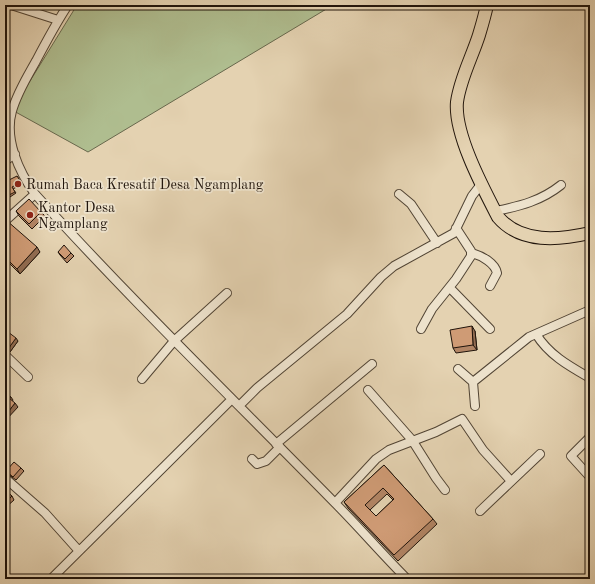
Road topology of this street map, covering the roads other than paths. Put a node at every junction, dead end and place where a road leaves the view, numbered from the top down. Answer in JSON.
{"nodes":[{"id":1,"x":11,"y":5,"type":"edge"},
{"id":2,"x":68,"y":5,"type":"edge"},
{"id":3,"x":487,"y":5,"type":"edge"},
{"id":4,"x":58,"y":20,"type":"junction"},
{"id":5,"x":15,"y":154,"type":"junction"},
{"id":6,"x":5,"y":161,"type":"edge"},
{"id":7,"x":482,"y":183,"type":"junction"},
{"id":8,"x":561,"y":185,"type":"dead end"},
{"id":9,"x":35,"y":194,"type":"junction"},
{"id":10,"x":398,"y":194,"type":"dead end"},
{"id":11,"x":496,"y":211,"type":"junction"},
{"id":12,"x":5,"y":221,"type":"edge"},
{"id":13,"x":456,"y":228,"type":"junction"},
{"id":14,"x":590,"y":233,"type":"edge"},
{"id":15,"x":437,"y":243,"type":"junction"},
{"id":16,"x":472,"y":253,"type":"junction"},
{"id":17,"x":490,"y":286,"type":"dead end"},
{"id":18,"x":450,"y":288,"type":"junction"},
{"id":19,"x":227,"y":294,"type":"dead end"},
{"id":20,"x":590,"y":310,"type":"edge"},
{"id":21,"x":421,"y":329,"type":"dead end"},
{"id":22,"x":490,"y":329,"type":"dead end"},
{"id":23,"x":536,"y":334,"type":"junction"},
{"id":24,"x":174,"y":341,"type":"junction"},
{"id":25,"x":5,"y":355,"type":"edge"},
{"id":26,"x":372,"y":364,"type":"dead end"},
{"id":27,"x":458,"y":369,"type":"dead end"},
{"id":28,"x":28,"y":377,"type":"dead end"},
{"id":29,"x":142,"y":378,"type":"dead end"},
{"id":30,"x":590,"y":378,"type":"edge"},
{"id":31,"x":473,"y":382,"type":"junction"},
{"id":32,"x":368,"y":390,"type":"dead end"},
{"id":33,"x":231,"y":400,"type":"junction"},
{"id":34,"x":239,"y":406,"type":"junction"},
{"id":35,"x":475,"y":406,"type":"dead end"},
{"id":36,"x":590,"y":437,"type":"edge"},
{"id":37,"x":412,"y":440,"type":"junction"},
{"id":38,"x":278,"y":445,"type":"junction"},
{"id":39,"x":540,"y":454,"type":"dead end"},
{"id":40,"x":252,"y":459,"type":"dead end"},
{"id":41,"x":590,"y":477,"type":"edge"},
{"id":42,"x":5,"y":478,"type":"edge"},
{"id":43,"x":511,"y":481,"type":"junction"},
{"id":44,"x":445,"y":490,"type":"dead end"},
{"id":45,"x":335,"y":503,"type":"junction"},
{"id":46,"x":480,"y":511,"type":"dead end"},
{"id":47,"x":79,"y":551,"type":"junction"},
{"id":48,"x":51,"y":579,"type":"edge"},
{"id":49,"x":407,"y":579,"type":"edge"}],
"edges":[{"from":1,"to":4,"type":"street"},
{"from":2,"to":4,"type":"street"},
{"from":3,"to":7,"type":"main road"},
{"from":4,"to":5,"type":"street"},
{"from":5,"to":6,"type":"street"},
{"from":5,"to":9,"type":"street"},
{"from":7,"to":11,"type":"main road"},
{"from":7,"to":13,"type":"street"},
{"from":8,"to":11,"type":"street"},
{"from":9,"to":12,"type":"street"},
{"from":9,"to":24,"type":"street"},
{"from":10,"to":15,"type":"street"},
{"from":11,"to":14,"type":"main road"},
{"from":13,"to":15,"type":"street"},
{"from":13,"to":16,"type":"street"},
{"from":15,"to":34,"type":"street"},
{"from":16,"to":17,"type":"street"},
{"from":16,"to":18,"type":"street"},
{"from":18,"to":21,"type":"street"},
{"from":18,"to":22,"type":"street"},
{"from":19,"to":24,"type":"street"},
{"from":20,"to":23,"type":"street"},
{"from":23,"to":30,"type":"street"},
{"from":23,"to":31,"type":"street"},
{"from":24,"to":29,"type":"street"},
{"from":24,"to":33,"type":"street"},
{"from":25,"to":28,"type":"street"},
{"from":26,"to":38,"type":"street"},
{"from":27,"to":31,"type":"street"},
{"from":31,"to":35,"type":"street"},
{"from":32,"to":37,"type":"street"},
{"from":33,"to":34,"type":"street"},
{"from":33,"to":47,"type":"street"},
{"from":34,"to":38,"type":"street"},
{"from":36,"to":41,"type":"street"},
{"from":37,"to":43,"type":"street"},
{"from":37,"to":44,"type":"street"},
{"from":37,"to":45,"type":"street"},
{"from":38,"to":40,"type":"street"},
{"from":38,"to":45,"type":"street"},
{"from":39,"to":43,"type":"street"},
{"from":42,"to":47,"type":"street"},
{"from":43,"to":46,"type":"street"},
{"from":45,"to":49,"type":"street"},
{"from":47,"to":48,"type":"street"}]}
